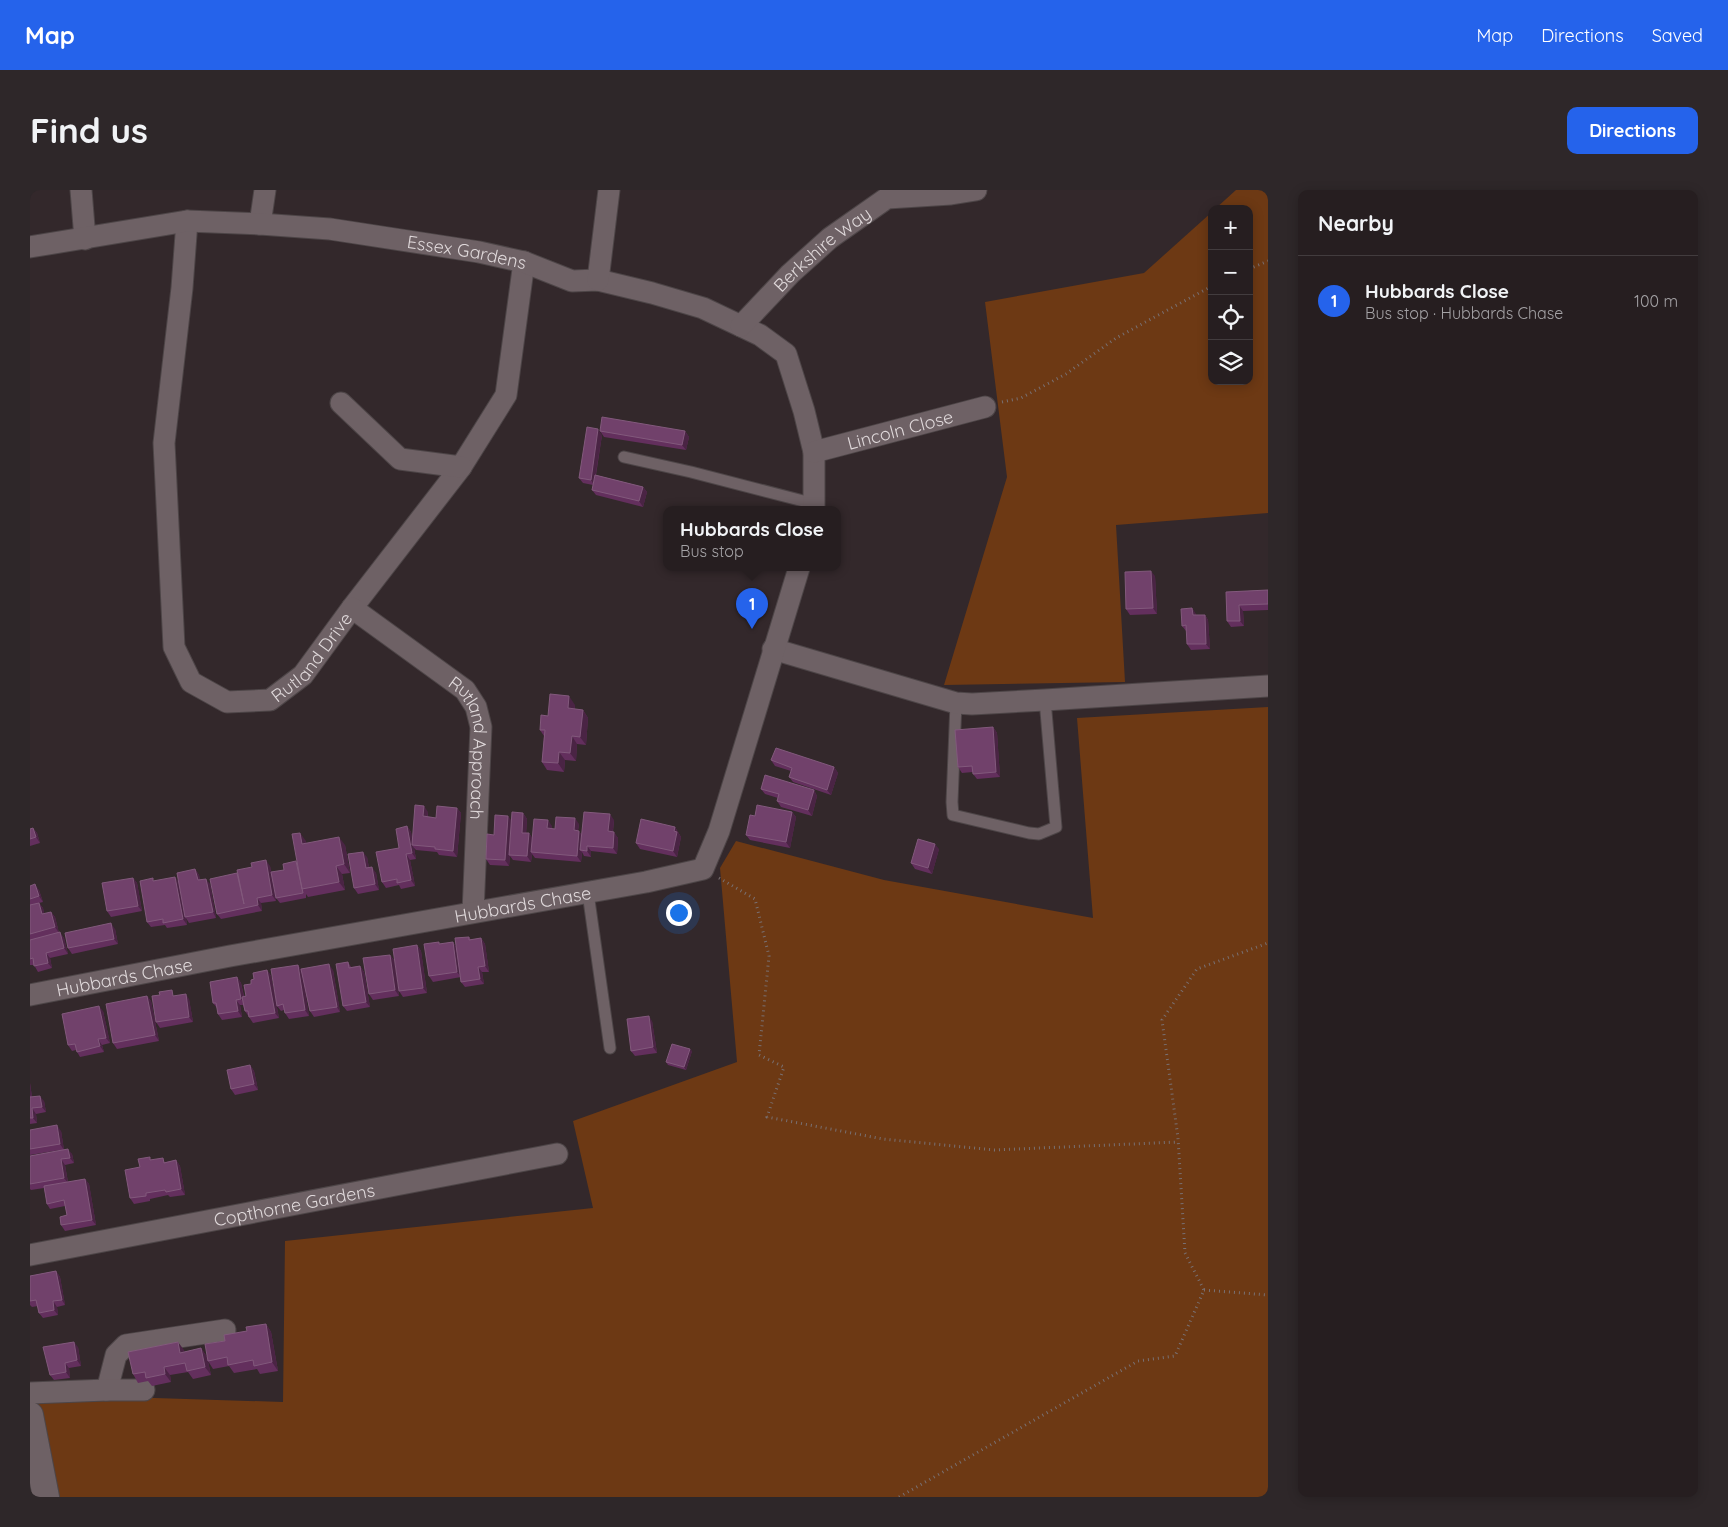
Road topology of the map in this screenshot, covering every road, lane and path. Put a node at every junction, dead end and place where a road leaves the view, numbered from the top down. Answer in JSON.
{"nodes":[{"id":1,"x":81,"y":190,"type":"edge"},
{"id":2,"x":265,"y":190,"type":"edge"},
{"id":3,"x":609,"y":190,"type":"edge"},
{"id":4,"x":976,"y":190,"type":"edge"},
{"id":5,"x":887,"y":194,"type":"edge"},
{"id":6,"x":187,"y":221,"type":"junction"},
{"id":7,"x":260,"y":224,"type":"junction"},
{"id":8,"x":85,"y":238,"type":"junction"},
{"id":9,"x":30,"y":247,"type":"edge"},
{"id":10,"x":1268,"y":261,"type":"edge"},
{"id":11,"x":524,"y":262,"type":"junction"},
{"id":12,"x":1253,"y":267,"type":"edge"},
{"id":13,"x":598,"y":280,"type":"junction"},
{"id":14,"x":1208,"y":288,"type":"edge"},
{"id":15,"x":741,"y":326,"type":"junction"},
{"id":16,"x":341,"y":403,"type":"dead end"},
{"id":17,"x":985,"y":407,"type":"joint"},
{"id":18,"x":814,"y":452,"type":"junction"},
{"id":19,"x":624,"y":457,"type":"dead end"},
{"id":20,"x":461,"y":467,"type":"junction"},
{"id":21,"x":811,"y":506,"type":"edge"},
{"id":22,"x":815,"y":506,"type":"edge"},
{"id":23,"x":799,"y":571,"type":"edge"},
{"id":24,"x":352,"y":608,"type":"junction"},
{"id":25,"x":773,"y":649,"type":"junction"},
{"id":26,"x":1268,"y":686,"type":"edge"},
{"id":27,"x":1045,"y":700,"type":"junction"},
{"id":28,"x":964,"y":703,"type":"junction"},
{"id":29,"x":703,"y":869,"type":"junction"},
{"id":30,"x":588,"y":893,"type":"junction"},
{"id":31,"x":473,"y":912,"type":"junction"},
{"id":32,"x":1268,"y":943,"type":"edge"},
{"id":33,"x":30,"y":996,"type":"edge"},
{"id":34,"x":610,"y":1048,"type":"dead end"},
{"id":35,"x":1178,"y":1142,"type":"junction"},
{"id":36,"x":557,"y":1154,"type":"dead end"},
{"id":37,"x":30,"y":1255,"type":"edge"},
{"id":38,"x":1204,"y":1290,"type":"junction"},
{"id":39,"x":1268,"y":1295,"type":"edge"},
{"id":40,"x":224,"y":1330,"type":"dead end"},
{"id":41,"x":106,"y":1390,"type":"junction"},
{"id":42,"x":144,"y":1390,"type":"edge"},
{"id":43,"x":30,"y":1393,"type":"edge"},
{"id":44,"x":30,"y":1416,"type":"edge"},
{"id":45,"x":46,"y":1497,"type":"edge"},
{"id":46,"x":900,"y":1497,"type":"edge"}],
"edges":[{"from":1,"to":8,"type":"street"},
{"from":2,"to":7,"type":"street"},
{"from":3,"to":13,"type":"street"},
{"from":4,"to":5,"type":"street","name":"Berkshire Way"},
{"from":5,"to":15,"type":"street","name":"Berkshire Way"},
{"from":6,"to":7,"type":"street","name":"Essex Gardens"},
{"from":6,"to":8,"type":"street","name":"Essex Gardens"},
{"from":6,"to":24,"type":"street","name":"Rutland Drive"},
{"from":7,"to":11,"type":"street","name":"Essex Gardens"},
{"from":8,"to":9,"type":"street","name":"Essex Gardens"},
{"from":10,"to":12,"type":"path"},
{"from":11,"to":13,"type":"street","name":"Essex Gardens"},
{"from":11,"to":20,"type":"street","name":"Rutland Drive"},
{"from":13,"to":15,"type":"street","name":"Essex Gardens"},
{"from":14,"to":17,"type":"path"},
{"from":15,"to":18,"type":"street","name":"Essex Gardens"},
{"from":16,"to":20,"type":"street"},
{"from":17,"to":18,"type":"street","name":"Lincoln Close"},
{"from":18,"to":22,"type":"street"},
{"from":19,"to":21,"type":"lane"},
{"from":20,"to":24,"type":"street","name":"Rutland Drive"},
{"from":23,"to":25,"type":"street"},
{"from":24,"to":31,"type":"street","name":"Rutland Approach"},
{"from":25,"to":28,"type":"street"},
{"from":25,"to":29,"type":"street"},
{"from":26,"to":27,"type":"street"},
{"from":27,"to":28,"type":"street"},
{"from":27,"to":28,"type":"lane"},
{"from":29,"to":30,"type":"street","name":"Hubbards Chase"},
{"from":29,"to":35,"type":"path"},
{"from":30,"to":31,"type":"street","name":"Hubbards Chase"},
{"from":30,"to":34,"type":"lane"},
{"from":31,"to":33,"type":"street","name":"Hubbards Chase"},
{"from":32,"to":35,"type":"path"},
{"from":35,"to":38,"type":"path"},
{"from":36,"to":37,"type":"street","name":"Copthorne Gardens"},
{"from":38,"to":39,"type":"path"},
{"from":38,"to":46,"type":"path"},
{"from":40,"to":41,"type":"street"},
{"from":41,"to":42,"type":"street"},
{"from":41,"to":43,"type":"street"},
{"from":44,"to":45,"type":"street"}]}
